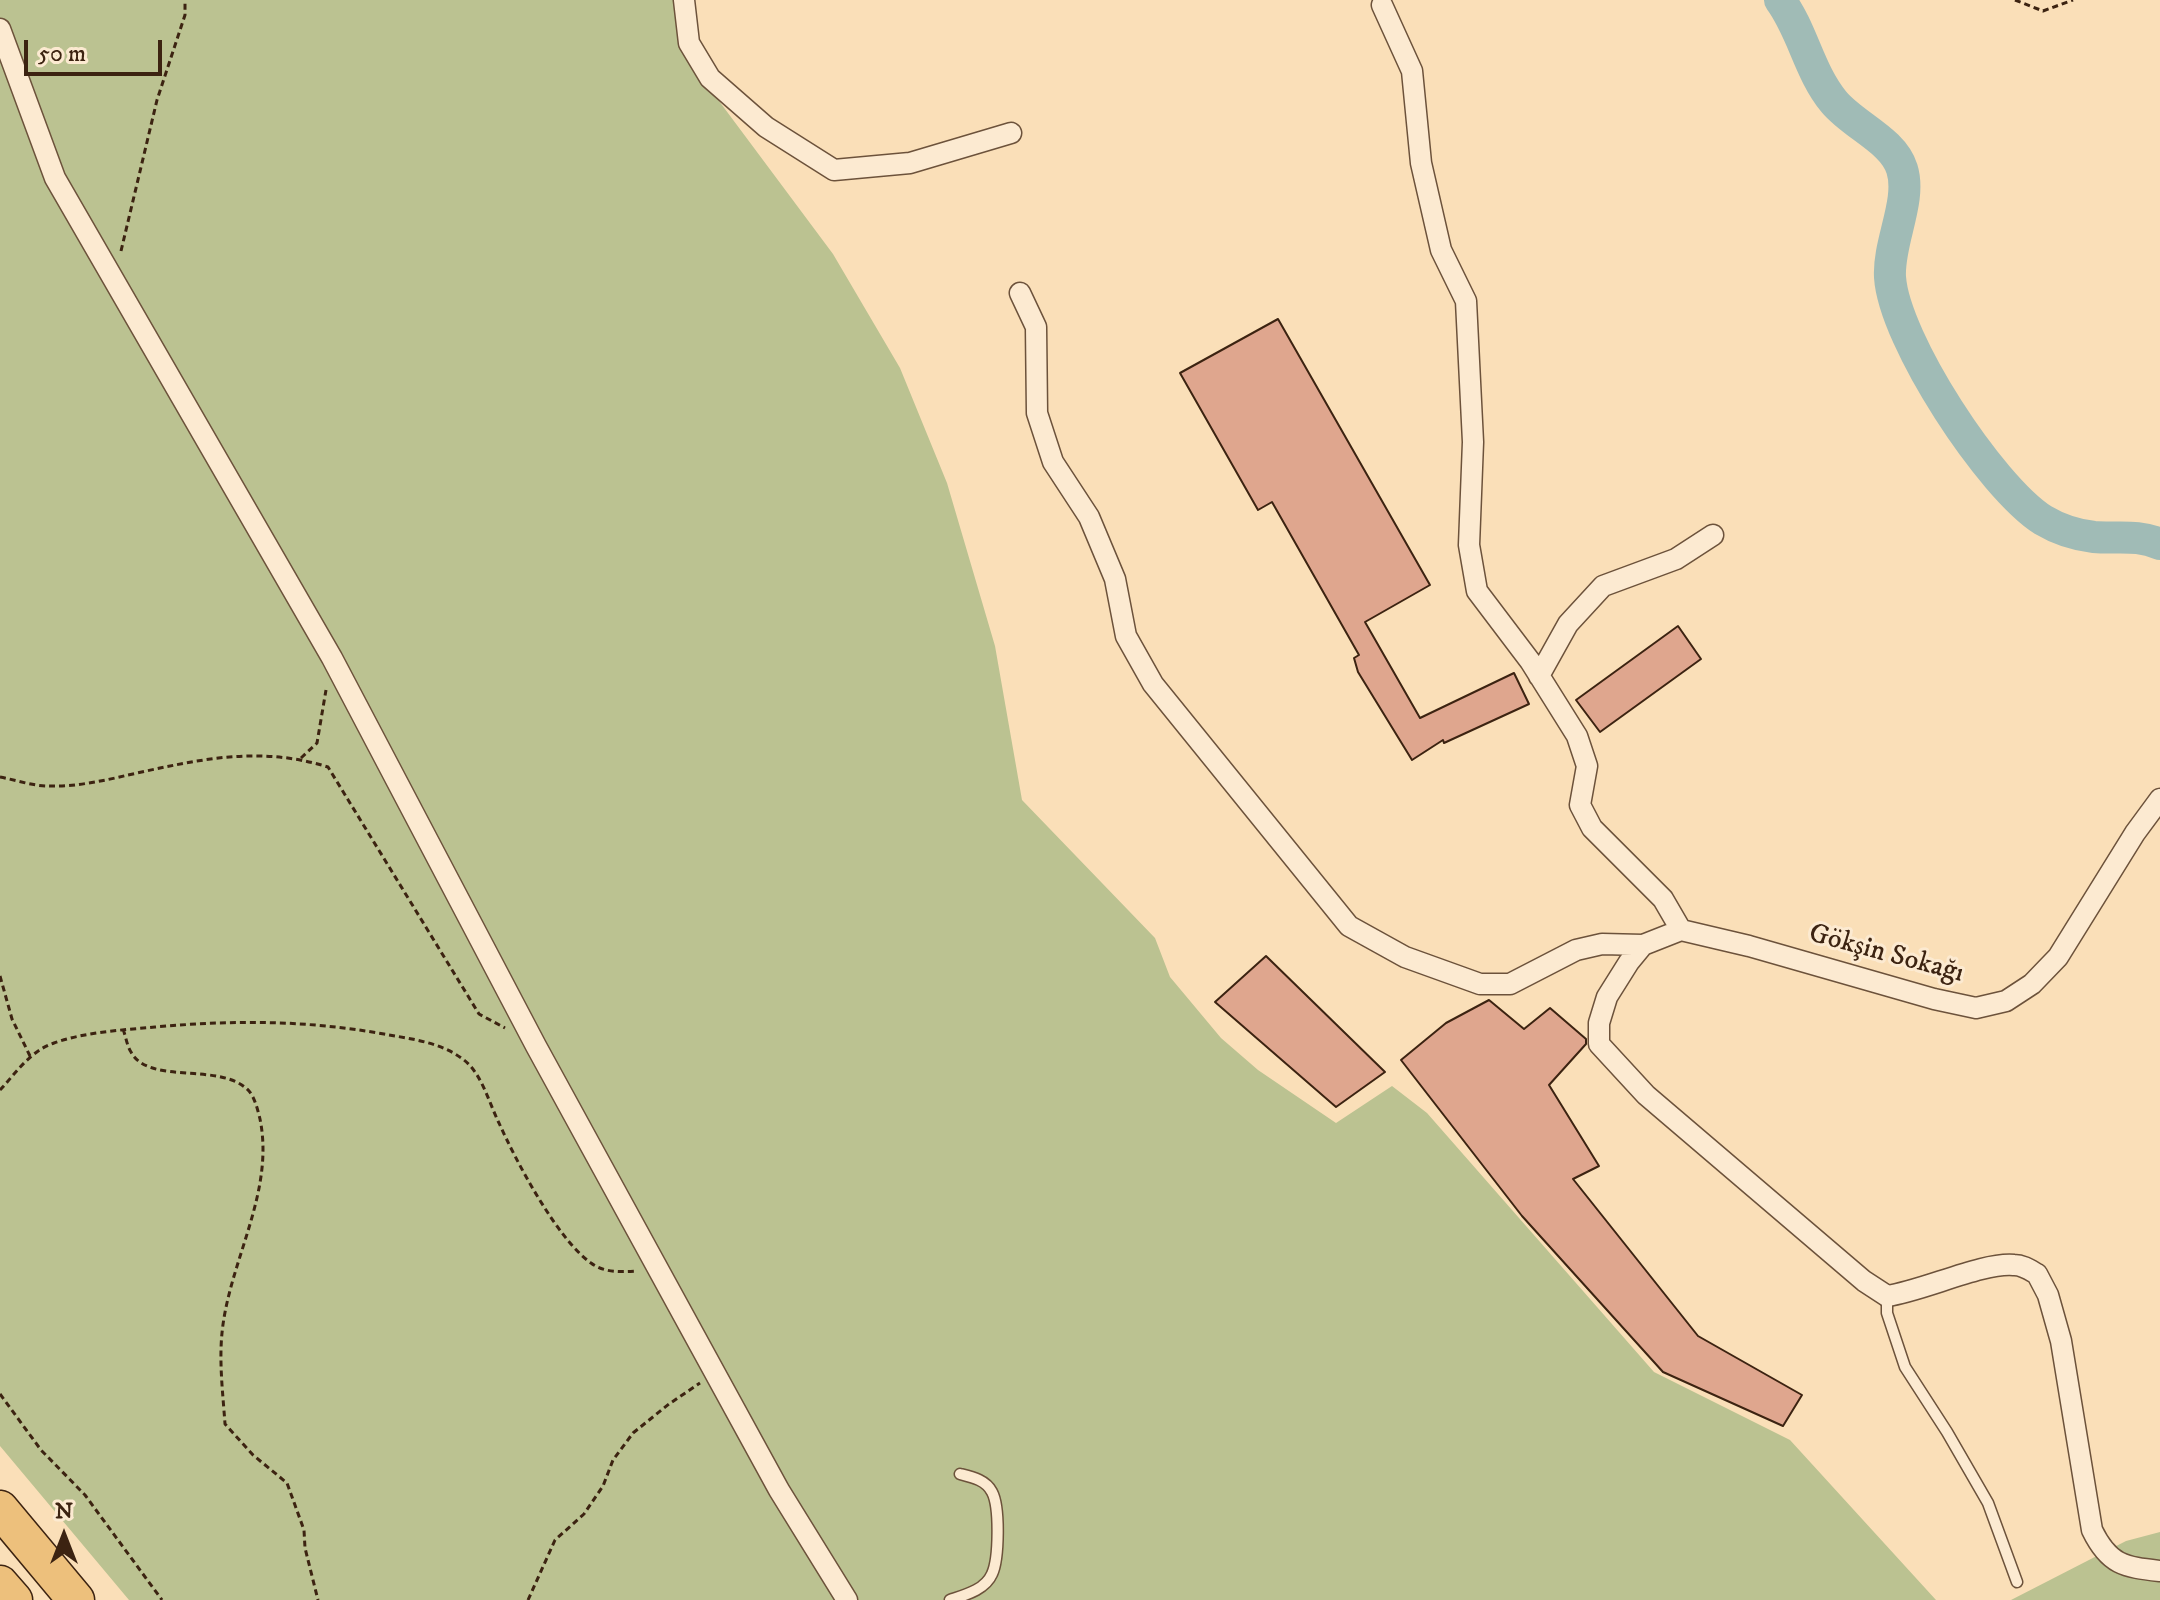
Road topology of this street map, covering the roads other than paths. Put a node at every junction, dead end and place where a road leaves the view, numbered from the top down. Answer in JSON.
{"nodes":[{"id":1,"x":684,"y":0,"type":"edge"},
{"id":2,"x":1382,"y":5,"type":"dead end"},
{"id":3,"x":0,"y":29,"type":"edge"},
{"id":4,"x":1011,"y":133,"type":"dead end"},
{"id":5,"x":1020,"y":293,"type":"dead end"},
{"id":6,"x":1713,"y":535,"type":"dead end"},
{"id":7,"x":1539,"y":676,"type":"junction"},
{"id":8,"x":2160,"y":799,"type":"edge"},
{"id":9,"x":1681,"y":930,"type":"junction"},
{"id":10,"x":1643,"y":945,"type":"junction"},
{"id":11,"x":1887,"y":1296,"type":"junction"},
{"id":12,"x":960,"y":1474,"type":"dead end"},
{"id":13,"x":0,"y":1509,"type":"edge"},
{"id":14,"x":2160,"y":1571,"type":"edge"},
{"id":15,"x":2017,"y":1582,"type":"dead end"},
{"id":16,"x":0,"y":1584,"type":"edge"},
{"id":17,"x":14,"y":1600,"type":"edge"},
{"id":18,"x":76,"y":1600,"type":"edge"},
{"id":19,"x":847,"y":1600,"type":"edge"},
{"id":20,"x":950,"y":1600,"type":"edge"}],
"edges":[{"from":1,"to":4,"type":"street"},
{"from":2,"to":7,"type":"street"},
{"from":3,"to":19,"type":"street"},
{"from":5,"to":10,"type":"street"},
{"from":6,"to":7,"type":"street"},
{"from":7,"to":9,"type":"street"},
{"from":8,"to":9,"type":"street","name":"Gökşin Sokağı"},
{"from":9,"to":10,"type":"street"},
{"from":10,"to":11,"type":"street"},
{"from":11,"to":14,"type":"street"},
{"from":11,"to":15,"type":"lane"},
{"from":12,"to":20,"type":"lane"},
{"from":13,"to":18,"type":"highway"},
{"from":16,"to":17,"type":"highway"}]}
